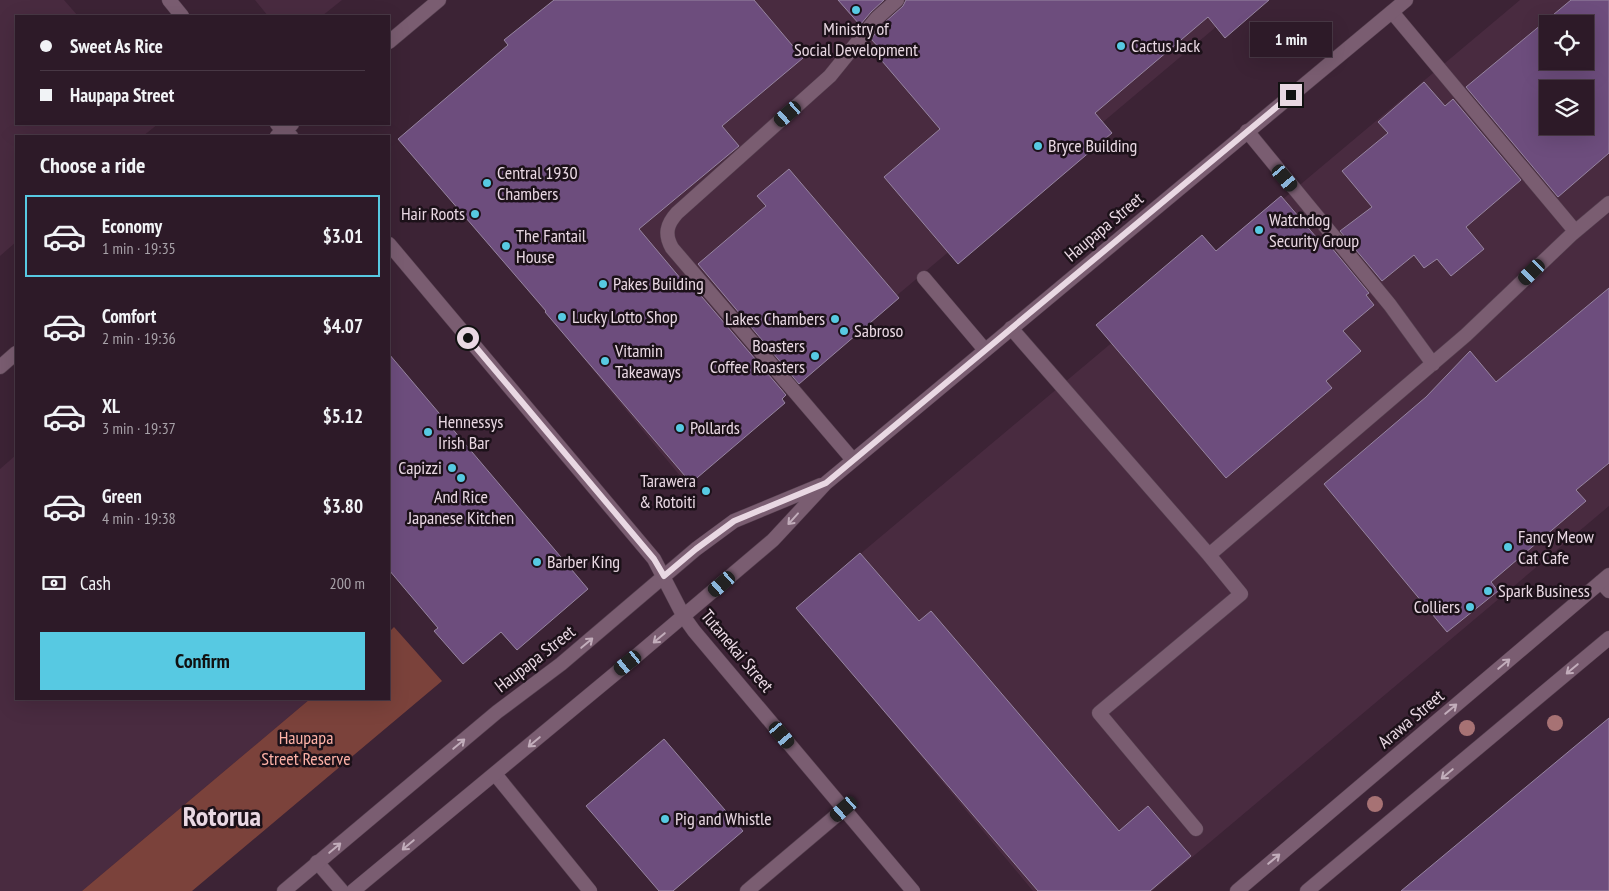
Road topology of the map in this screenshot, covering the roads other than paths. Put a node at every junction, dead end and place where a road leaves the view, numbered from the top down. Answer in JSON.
{"nodes":[{"id":1,"x":169,"y":0,"type":"edge"},
{"id":2,"x":439,"y":0,"type":"edge"},
{"id":3,"x":897,"y":0,"type":"edge"},
{"id":4,"x":1406,"y":0,"type":"edge"},
{"id":5,"x":1392,"y":12,"type":"junction"},
{"id":6,"x":181,"y":15,"type":"edge"},
{"id":7,"x":390,"y":41,"type":"edge"},
{"id":8,"x":1248,"y":131,"type":"junction"},
{"id":9,"x":1609,"y":203,"type":"edge"},
{"id":10,"x":1575,"y":232,"type":"junction"},
{"id":11,"x":390,"y":245,"type":"edge"},
{"id":12,"x":924,"y":278,"type":"dead end"},
{"id":13,"x":1011,"y":328,"type":"junction"},
{"id":14,"x":985,"y":350,"type":"junction"},
{"id":15,"x":15,"y":355,"type":"edge"},
{"id":16,"x":1433,"y":364,"type":"junction"},
{"id":17,"x":0,"y":367,"type":"edge"},
{"id":18,"x":853,"y":460,"type":"junction"},
{"id":19,"x":826,"y":483,"type":"junction"},
{"id":20,"x":1209,"y":555,"type":"junction"},
{"id":21,"x":664,"y":576,"type":"junction"},
{"id":22,"x":1606,"y":583,"type":"edge"},
{"id":23,"x":684,"y":617,"type":"junction"},
{"id":24,"x":1609,"y":638,"type":"edge"},
{"id":25,"x":495,"y":774,"type":"junction"},
{"id":26,"x":844,"y":809,"type":"junction"},
{"id":27,"x":1196,"y":829,"type":"dead end"},
{"id":28,"x":318,"y":862,"type":"junction"},
{"id":29,"x":284,"y":891,"type":"edge"},
{"id":30,"x":342,"y":891,"type":"edge"},
{"id":31,"x":354,"y":891,"type":"edge"},
{"id":32,"x":590,"y":891,"type":"edge"},
{"id":33,"x":747,"y":891,"type":"edge"},
{"id":34,"x":913,"y":891,"type":"edge"},
{"id":35,"x":1237,"y":891,"type":"edge"},
{"id":36,"x":1308,"y":891,"type":"edge"}],
"edges":[{"from":1,"to":6,"type":"street"},
{"from":2,"to":7,"type":"street"},
{"from":3,"to":18,"type":"street"},
{"from":4,"to":5,"type":"street","name":"Haupapa Street"},
{"from":5,"to":8,"type":"street","name":"Haupapa Street"},
{"from":5,"to":10,"type":"street"},
{"from":8,"to":13,"type":"street","name":"Haupapa Street"},
{"from":8,"to":16,"type":"street"},
{"from":9,"to":10,"type":"street"},
{"from":10,"to":16,"type":"street"},
{"from":11,"to":21,"type":"street","name":"Tutanekai Street"},
{"from":12,"to":14,"type":"street"},
{"from":13,"to":14,"type":"street","name":"Haupapa Street"},
{"from":13,"to":20,"type":"street"},
{"from":14,"to":18,"type":"street","name":"Haupapa Street"},
{"from":15,"to":17,"type":"street"},
{"from":16,"to":20,"type":"street"},
{"from":18,"to":19,"type":"street","name":"Haupapa Street"},
{"from":19,"to":21,"type":"street","name":"Haupapa Street"},
{"from":19,"to":23,"type":"street","name":"Haupapa Street","one_way":true},
{"from":20,"to":27,"type":"street"},
{"from":21,"to":23,"type":"street","name":"Tutanekai Street"},
{"from":28,"to":21,"type":"street","name":"Haupapa Street","one_way":true},
{"from":35,"to":22,"type":"street","name":"Arawa Street","one_way":true},
{"from":23,"to":25,"type":"street","name":"Haupapa Street","one_way":true},
{"from":23,"to":26,"type":"street","name":"Tutanekai Street"},
{"from":24,"to":36,"type":"street","one_way":true},
{"from":25,"to":31,"type":"street","name":"Haupapa Street","one_way":true},
{"from":25,"to":32,"type":"street"},
{"from":26,"to":33,"type":"street"},
{"from":26,"to":34,"type":"street","name":"Tutanekai Street"},
{"from":28,"to":29,"type":"street","name":"Haupapa Street"},
{"from":28,"to":30,"type":"street"}]}
